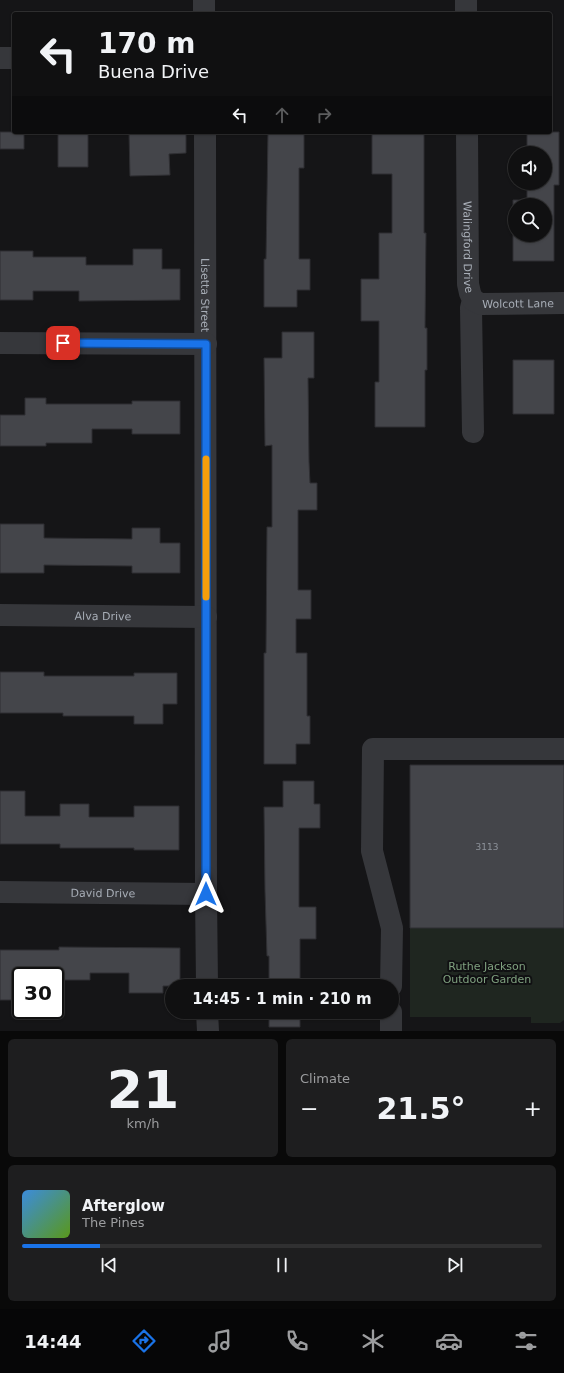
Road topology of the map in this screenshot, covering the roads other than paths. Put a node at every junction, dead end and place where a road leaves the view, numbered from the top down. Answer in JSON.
{"nodes":[{"id":1,"x":204,"y":0,"type":"edge"},
{"id":2,"x":466,"y":0,"type":"edge"},
{"id":3,"x":204,"y":12,"type":"edge"},
{"id":4,"x":466,"y":12,"type":"edge"},
{"id":5,"x":0,"y":58,"type":"edge"},
{"id":6,"x":12,"y":58,"type":"edge"},
{"id":7,"x":205,"y":134,"type":"edge"},
{"id":8,"x":467,"y":134,"type":"edge"},
{"id":9,"x":473,"y":300,"type":"junction"},
{"id":10,"x":564,"y":303,"type":"edge"},
{"id":11,"x":0,"y":343,"type":"edge"},
{"id":12,"x":206,"y":344,"type":"junction"},
{"id":13,"x":473,"y":432,"type":"dead end"},
{"id":14,"x":0,"y":615,"type":"edge"},
{"id":15,"x":206,"y":617,"type":"junction"},
{"id":16,"x":564,"y":749,"type":"edge"},
{"id":17,"x":0,"y":892,"type":"edge"},
{"id":18,"x":206,"y":894,"type":"junction"},
{"id":19,"x":207,"y":979,"type":"edge"},
{"id":20,"x":391,"y":979,"type":"edge"},
{"id":21,"x":207,"y":1019,"type":"edge"},
{"id":22,"x":391,"y":1019,"type":"edge"},
{"id":23,"x":208,"y":1031,"type":"edge"},
{"id":24,"x":391,"y":1031,"type":"edge"}],
"edges":[{"from":1,"to":3,"type":"street"},
{"from":2,"to":4,"type":"street"},
{"from":5,"to":6,"type":"street"},
{"from":7,"to":12,"type":"street","name":"Lisetta Street"},
{"from":8,"to":9,"type":"street","name":"Walingford Drive"},
{"from":9,"to":10,"type":"street","name":"Wolcott Lane"},
{"from":9,"to":13,"type":"street","name":"Walingford Drive"},
{"from":11,"to":12,"type":"street"},
{"from":12,"to":15,"type":"street","name":"Lisetta Street"},
{"from":14,"to":15,"type":"street","name":"Alva Drive"},
{"from":15,"to":18,"type":"street","name":"Lisetta Street"},
{"from":16,"to":20,"type":"street"},
{"from":17,"to":18,"type":"street","name":"David Drive"},
{"from":18,"to":19,"type":"street","name":"Lisetta Street"},
{"from":21,"to":23,"type":"street"},
{"from":22,"to":24,"type":"street"}]}
